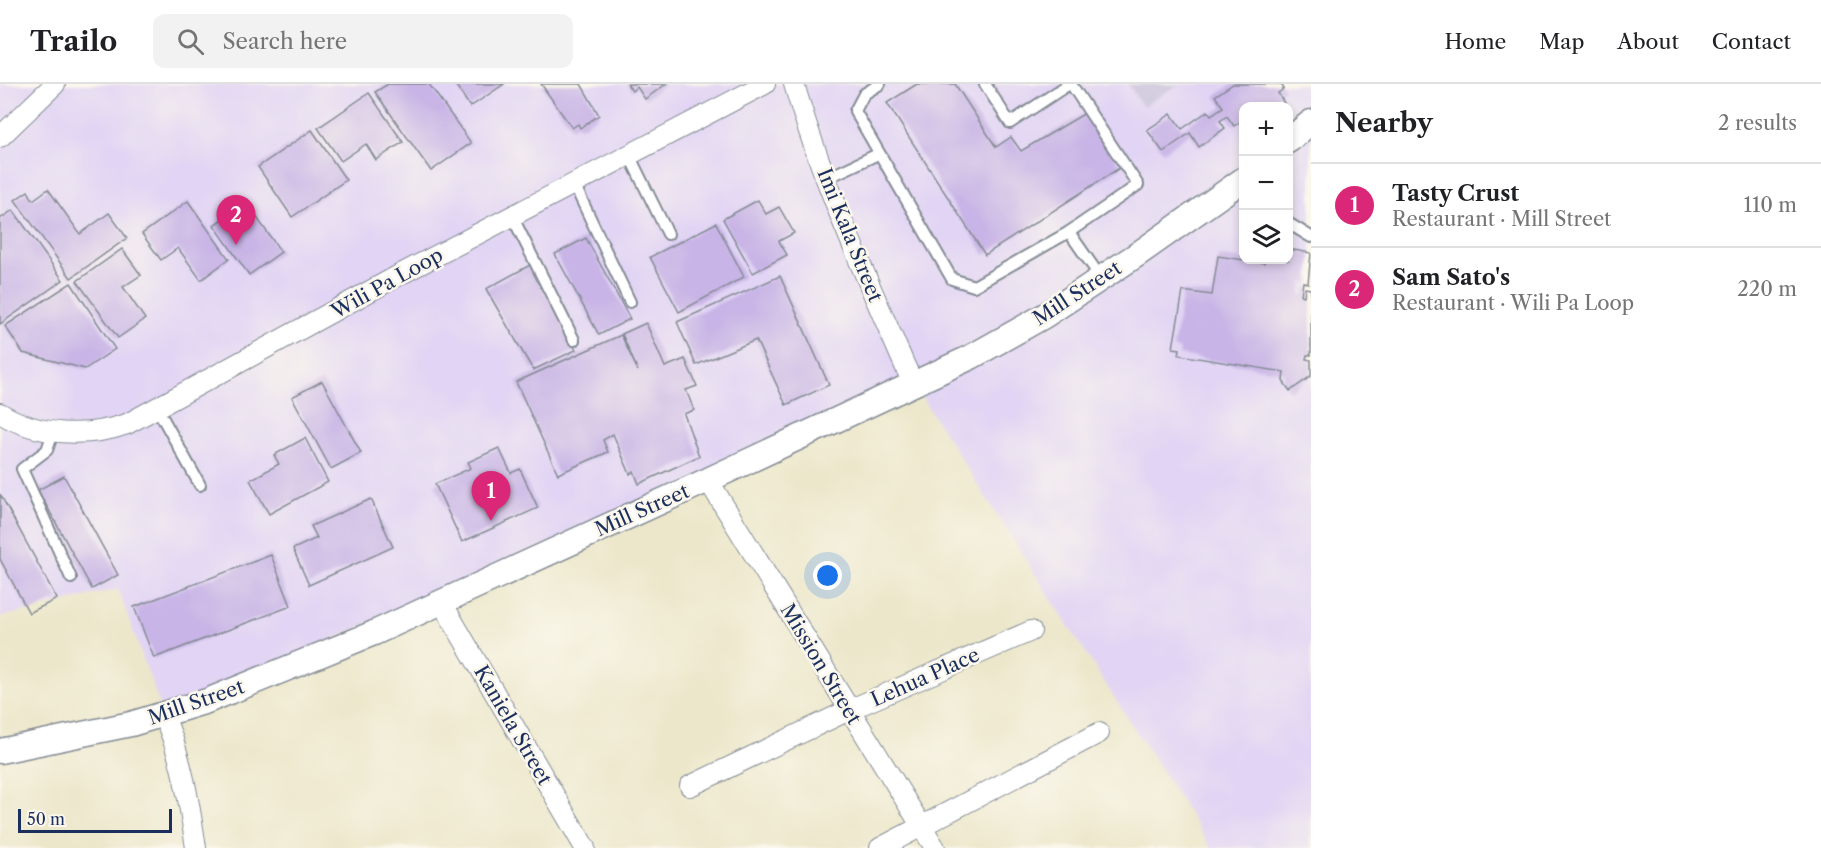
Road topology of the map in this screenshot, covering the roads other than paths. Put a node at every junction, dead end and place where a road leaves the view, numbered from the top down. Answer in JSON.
{"nodes":[{"id":1,"x":55,"y":84,"type":"edge"},
{"id":2,"x":765,"y":84,"type":"edge"},
{"id":3,"x":794,"y":84,"type":"edge"},
{"id":4,"x":880,"y":84,"type":"edge"},
{"id":5,"x":985,"y":84,"type":"edge"},
{"id":6,"x":1070,"y":84,"type":"edge"},
{"id":7,"x":1311,"y":122,"type":"edge"},
{"id":8,"x":0,"y":137,"type":"edge"},
{"id":9,"x":1293,"y":137,"type":"edge"},
{"id":10,"x":878,"y":154,"type":"junction"},
{"id":11,"x":629,"y":155,"type":"junction"},
{"id":12,"x":827,"y":178,"type":"junction"},
{"id":13,"x":1239,"y":181,"type":"edge"},
{"id":14,"x":574,"y":184,"type":"junction"},
{"id":15,"x":512,"y":216,"type":"junction"},
{"id":16,"x":1293,"y":226,"type":"edge"},
{"id":17,"x":1069,"y":232,"type":"junction"},
{"id":18,"x":668,"y":234,"type":"dead end"},
{"id":19,"x":1311,"y":237,"type":"edge"},
{"id":20,"x":1101,"y":278,"type":"junction"},
{"id":21,"x":630,"y":302,"type":"dead end"},
{"id":22,"x":574,"y":340,"type":"dead end"},
{"id":23,"x":913,"y":384,"type":"junction"},
{"id":24,"x":157,"y":408,"type":"junction"},
{"id":25,"x":0,"y":413,"type":"edge"},
{"id":26,"x":54,"y":430,"type":"junction"},
{"id":27,"x":708,"y":480,"type":"junction"},
{"id":28,"x":200,"y":485,"type":"dead end"},
{"id":29,"x":71,"y":578,"type":"dead end"},
{"id":30,"x":441,"y":601,"type":"junction"},
{"id":31,"x":1031,"y":631,"type":"dead end"},
{"id":32,"x":849,"y":710,"type":"junction"},
{"id":33,"x":164,"y":714,"type":"junction"},
{"id":34,"x":1099,"y":734,"type":"dead end"},
{"id":35,"x":0,"y":751,"type":"edge"},
{"id":36,"x":690,"y":786,"type":"dead end"},
{"id":37,"x":921,"y":827,"type":"junction"},
{"id":38,"x":196,"y":848,"type":"edge"},
{"id":39,"x":585,"y":848,"type":"edge"},
{"id":40,"x":880,"y":848,"type":"edge"},
{"id":41,"x":934,"y":848,"type":"edge"}],
"edges":[{"from":1,"to":8,"type":"street"},
{"from":2,"to":11,"type":"street","name":"Wili Pa Loop"},
{"from":3,"to":12,"type":"street","name":"Imi Kala Street"},
{"from":4,"to":10,"type":"lane"},
{"from":5,"to":6,"type":"lane"},
{"from":6,"to":17,"type":"lane"},
{"from":7,"to":9,"type":"street"},
{"from":10,"to":12,"type":"lane"},
{"from":10,"to":17,"type":"lane"},
{"from":11,"to":14,"type":"street","name":"Wili Pa Loop"},
{"from":11,"to":18,"type":"lane"},
{"from":12,"to":23,"type":"street","name":"Imi Kala Street"},
{"from":13,"to":20,"type":"street","name":"Mill Street"},
{"from":14,"to":15,"type":"street","name":"Wili Pa Loop"},
{"from":14,"to":21,"type":"lane"},
{"from":15,"to":22,"type":"lane"},
{"from":15,"to":24,"type":"street","name":"Wili Pa Loop"},
{"from":16,"to":19,"type":"lane"},
{"from":17,"to":20,"type":"lane"},
{"from":20,"to":23,"type":"street","name":"Mill Street"},
{"from":23,"to":27,"type":"street","name":"Mill Street"},
{"from":24,"to":26,"type":"street","name":"Wili Pa Loop"},
{"from":24,"to":28,"type":"lane"},
{"from":25,"to":26,"type":"street","name":"Wili Pa Loop"},
{"from":26,"to":29,"type":"lane"},
{"from":27,"to":30,"type":"street","name":"Mill Street"},
{"from":27,"to":32,"type":"street","name":"Mission Street"},
{"from":30,"to":33,"type":"street","name":"Mill Street"},
{"from":30,"to":39,"type":"street","name":"Kaniela Street"},
{"from":31,"to":32,"type":"street","name":"Lehua Place"},
{"from":32,"to":36,"type":"street","name":"Lehua Place"},
{"from":32,"to":37,"type":"street","name":"Mission Street"},
{"from":33,"to":35,"type":"street","name":"Mill Street"},
{"from":33,"to":38,"type":"street"},
{"from":34,"to":37,"type":"street"},
{"from":37,"to":40,"type":"street"},
{"from":37,"to":41,"type":"street","name":"Mission Street"}]}
